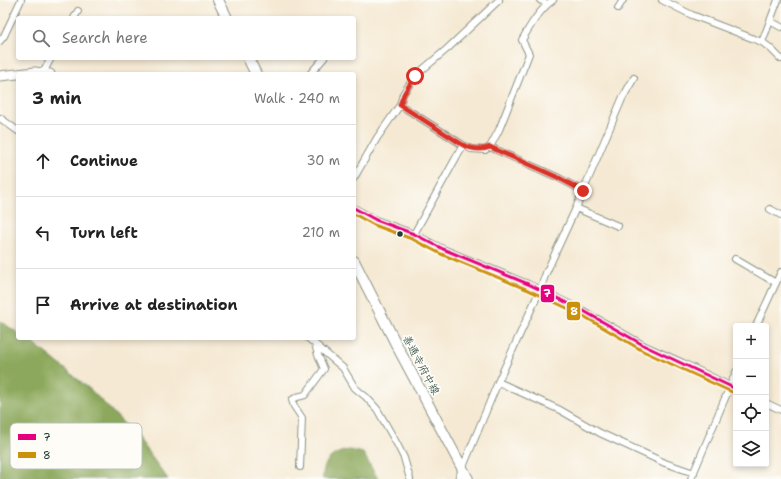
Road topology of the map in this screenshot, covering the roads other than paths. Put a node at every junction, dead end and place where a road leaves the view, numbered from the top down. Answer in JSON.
{"nodes":[{"id":1,"x":21,"y":0,"type":"edge"},
{"id":2,"x":499,"y":0,"type":"edge"},
{"id":3,"x":540,"y":0,"type":"edge"},
{"id":4,"x":622,"y":0,"type":"edge"},
{"id":5,"x":662,"y":0,"type":"edge"},
{"id":6,"x":678,"y":0,"type":"edge"},
{"id":7,"x":778,"y":0,"type":"edge"},
{"id":8,"x":220,"y":1,"type":"edge"},
{"id":9,"x":550,"y":2,"type":"edge"},
{"id":10,"x":674,"y":7,"type":"junction"},
{"id":11,"x":618,"y":8,"type":"dead end"},
{"id":12,"x":78,"y":11,"type":"dead end"},
{"id":13,"x":75,"y":16,"type":"edge"},
{"id":14,"x":226,"y":16,"type":"edge"},
{"id":15,"x":770,"y":21,"type":"junction"},
{"id":16,"x":781,"y":27,"type":"edge"},
{"id":17,"x":0,"y":41,"type":"edge"},
{"id":18,"x":762,"y":42,"type":"junction"},
{"id":19,"x":781,"y":59,"type":"edge"},
{"id":20,"x":50,"y":60,"type":"edge"},
{"id":21,"x":249,"y":60,"type":"edge"},
{"id":22,"x":322,"y":60,"type":"edge"},
{"id":23,"x":46,"y":72,"type":"edge"},
{"id":24,"x":255,"y":72,"type":"edge"},
{"id":25,"x":312,"y":72,"type":"edge"},
{"id":26,"x":16,"y":73,"type":"edge"},
{"id":27,"x":0,"y":76,"type":"edge"},
{"id":28,"x":634,"y":78,"type":"dead end"},
{"id":29,"x":400,"y":105,"type":"junction"},
{"id":30,"x":0,"y":118,"type":"edge"},
{"id":31,"x":16,"y":130,"type":"edge"},
{"id":32,"x":463,"y":145,"type":"junction"},
{"id":33,"x":490,"y":147,"type":"junction"},
{"id":34,"x":356,"y":175,"type":"edge"},
{"id":35,"x":583,"y":191,"type":"junction"},
{"id":36,"x":576,"y":208,"type":"junction"},
{"id":37,"x":356,"y":209,"type":"edge"},
{"id":38,"x":770,"y":209,"type":"dead end"},
{"id":39,"x":781,"y":214,"type":"edge"},
{"id":40,"x":618,"y":226,"type":"dead end"},
{"id":41,"x":414,"y":234,"type":"junction"},
{"id":42,"x":735,"y":259,"type":"dead end"},
{"id":43,"x":356,"y":265,"type":"edge"},
{"id":44,"x":781,"y":272,"type":"edge"},
{"id":45,"x":776,"y":283,"type":"junction"},
{"id":46,"x":540,"y":290,"type":"junction"},
{"id":47,"x":757,"y":323,"type":"edge"},
{"id":48,"x":310,"y":340,"type":"edge"},
{"id":49,"x":315,"y":344,"type":"junction"},
{"id":50,"x":498,"y":382,"type":"junction"},
{"id":51,"x":733,"y":387,"type":"edge"},
{"id":52,"x":769,"y":404,"type":"edge"},
{"id":53,"x":781,"y":410,"type":"edge"},
{"id":54,"x":300,"y":467,"type":"dead end"},
{"id":55,"x":462,"y":468,"type":"junction"},
{"id":56,"x":693,"y":476,"type":"edge"},
{"id":57,"x":410,"y":479,"type":"edge"},
{"id":58,"x":458,"y":479,"type":"edge"},
{"id":59,"x":468,"y":479,"type":"edge"}],
"edges":[{"from":1,"to":17,"type":"street"},
{"from":2,"to":29,"type":"street"},
{"from":3,"to":9,"type":"street"},
{"from":4,"to":11,"type":"street"},
{"from":5,"to":10,"type":"street"},
{"from":6,"to":10,"type":"street"},
{"from":7,"to":15,"type":"street"},
{"from":8,"to":14,"type":"main road"},
{"from":9,"to":33,"type":"street"},
{"from":10,"to":18,"type":"street"},
{"from":12,"to":13,"type":"street"},
{"from":15,"to":16,"type":"street"},
{"from":15,"to":18,"type":"street"},
{"from":18,"to":19,"type":"street"},
{"from":20,"to":23,"type":"street"},
{"from":21,"to":24,"type":"main road"},
{"from":22,"to":25,"type":"street"},
{"from":26,"to":27,"type":"street"},
{"from":28,"to":35,"type":"street"},
{"from":29,"to":32,"type":"street"},
{"from":29,"to":34,"type":"street"},
{"from":30,"to":31,"type":"street"},
{"from":32,"to":33,"type":"street"},
{"from":32,"to":41,"type":"street"},
{"from":33,"to":35,"type":"street"},
{"from":35,"to":36,"type":"street"},
{"from":36,"to":40,"type":"street"},
{"from":36,"to":46,"type":"street"},
{"from":37,"to":41,"type":"street"},
{"from":38,"to":39,"type":"street"},
{"from":41,"to":46,"type":"street"},
{"from":42,"to":45,"type":"street"},
{"from":43,"to":55,"type":"main road","name":"善通寺府中線"},
{"from":44,"to":45,"type":"street"},
{"from":45,"to":47,"type":"street"},
{"from":46,"to":50,"type":"street"},
{"from":46,"to":51,"type":"street"},
{"from":48,"to":49,"type":"street"},
{"from":49,"to":54,"type":"street"},
{"from":49,"to":57,"type":"street"},
{"from":50,"to":55,"type":"street"},
{"from":50,"to":56,"type":"street"},
{"from":51,"to":56,"type":"street"},
{"from":52,"to":53,"type":"street"},
{"from":55,"to":58,"type":"street"},
{"from":55,"to":59,"type":"main road","name":"善通寺府中線"}]}
